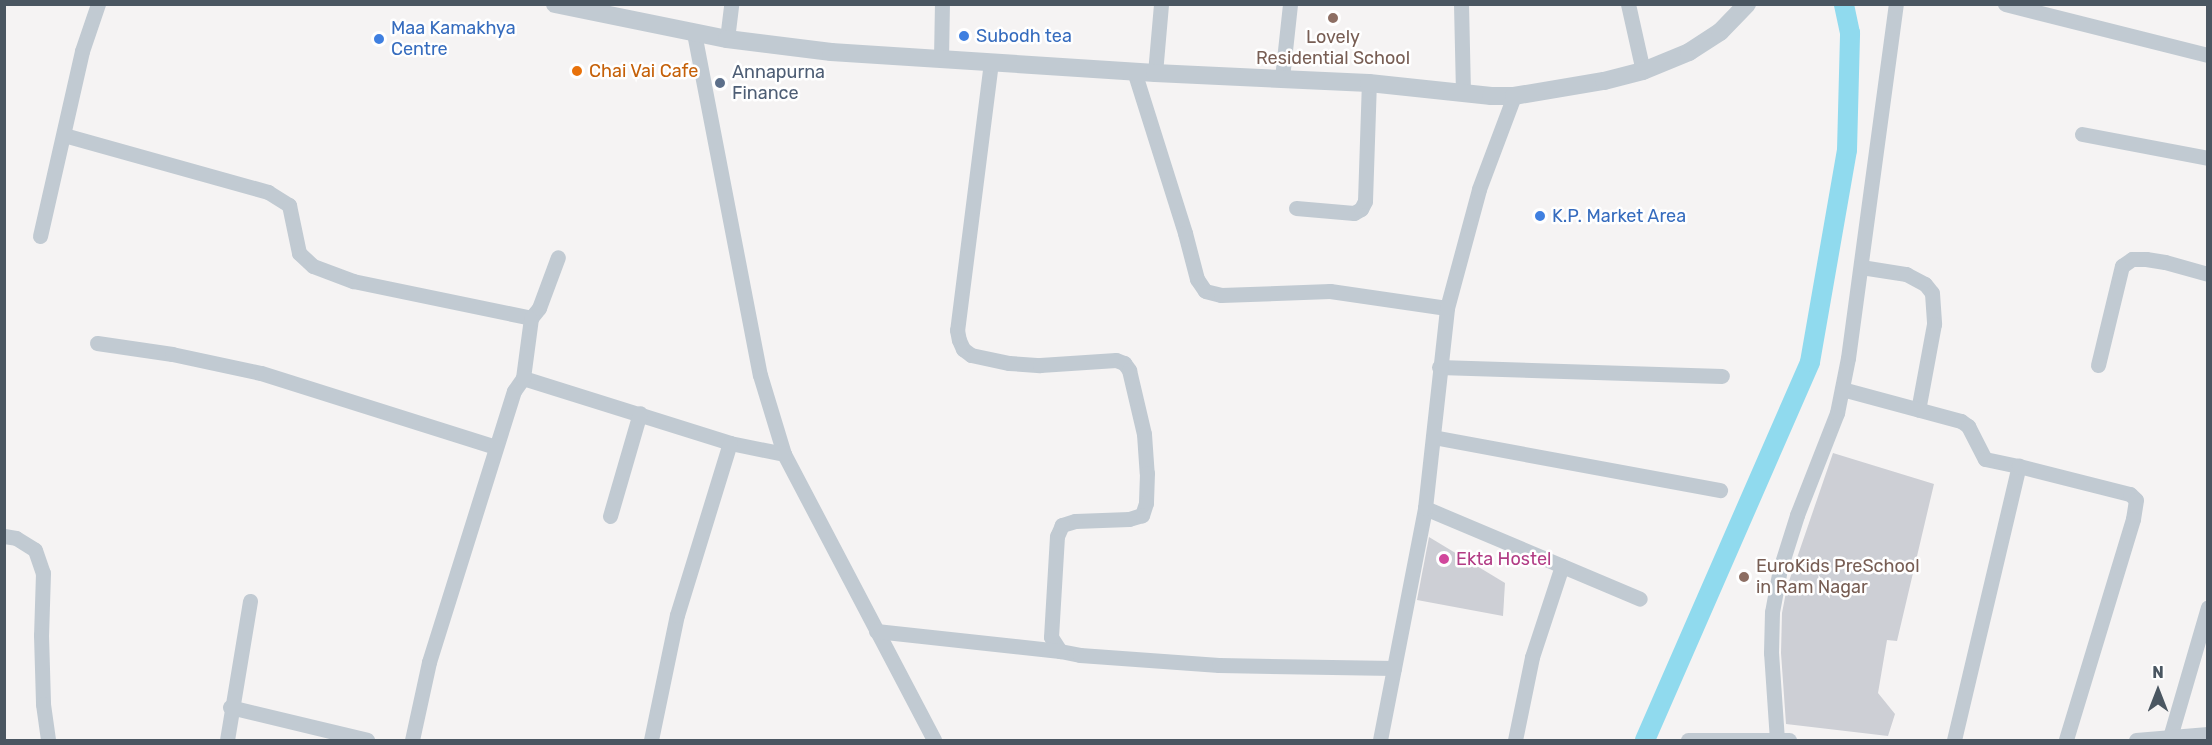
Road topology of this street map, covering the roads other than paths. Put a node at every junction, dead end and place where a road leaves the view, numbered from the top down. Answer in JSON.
{"nodes":[{"id":1,"x":98,"y":4,"type":"edge"},
{"id":2,"x":555,"y":4,"type":"edge"},
{"id":3,"x":731,"y":4,"type":"edge"},
{"id":4,"x":942,"y":4,"type":"edge"},
{"id":5,"x":1161,"y":4,"type":"edge"},
{"id":6,"x":1290,"y":4,"type":"edge"},
{"id":7,"x":1461,"y":4,"type":"edge"},
{"id":8,"x":1628,"y":4,"type":"edge"},
{"id":9,"x":1747,"y":4,"type":"edge"},
{"id":10,"x":1896,"y":4,"type":"edge"},
{"id":11,"x":2005,"y":4,"type":"edge"},
{"id":12,"x":694,"y":33,"type":"junction"},
{"id":13,"x":727,"y":39,"type":"junction"},
{"id":14,"x":2208,"y":55,"type":"edge"},
{"id":15,"x":941,"y":59,"type":"junction"},
{"id":16,"x":991,"y":62,"type":"junction"},
{"id":17,"x":1134,"y":71,"type":"junction"},
{"id":18,"x":1643,"y":72,"type":"junction"},
{"id":19,"x":1155,"y":73,"type":"junction"},
{"id":20,"x":1282,"y":78,"type":"junction"},
{"id":21,"x":1369,"y":83,"type":"junction"},
{"id":22,"x":1463,"y":92,"type":"junction"},
{"id":23,"x":1514,"y":96,"type":"junction"},
{"id":24,"x":2082,"y":134,"type":"dead end"},
{"id":25,"x":64,"y":135,"type":"junction"},
{"id":26,"x":2208,"y":158,"type":"edge"},
{"id":27,"x":1296,"y":208,"type":"dead end"},
{"id":28,"x":40,"y":236,"type":"dead end"},
{"id":29,"x":558,"y":257,"type":"dead end"},
{"id":30,"x":1860,"y":267,"type":"junction"},
{"id":31,"x":2208,"y":274,"type":"edge"},
{"id":32,"x":1447,"y":308,"type":"junction"},
{"id":33,"x":531,"y":318,"type":"junction"},
{"id":34,"x":97,"y":344,"type":"dead end"},
{"id":35,"x":2098,"y":365,"type":"dead end"},
{"id":36,"x":1439,"y":367,"type":"junction"},
{"id":37,"x":1722,"y":376,"type":"dead end"},
{"id":38,"x":523,"y":378,"type":"junction"},
{"id":39,"x":1842,"y":389,"type":"junction"},
{"id":40,"x":1918,"y":410,"type":"junction"},
{"id":41,"x":640,"y":413,"type":"junction"},
{"id":42,"x":1433,"y":437,"type":"junction"},
{"id":43,"x":730,"y":442,"type":"junction"},
{"id":44,"x":496,"y":447,"type":"junction"},
{"id":45,"x":784,"y":454,"type":"junction"},
{"id":46,"x":2019,"y":466,"type":"junction"},
{"id":47,"x":1719,"y":490,"type":"dead end"},
{"id":48,"x":1425,"y":508,"type":"junction"},
{"id":49,"x":610,"y":516,"type":"dead end"},
{"id":50,"x":4,"y":536,"type":"edge"},
{"id":51,"x":1562,"y":566,"type":"junction"},
{"id":52,"x":1640,"y":600,"type":"dead end"},
{"id":53,"x":250,"y":601,"type":"dead end"},
{"id":54,"x":2208,"y":607,"type":"edge"},
{"id":55,"x":876,"y":631,"type":"junction"},
{"id":56,"x":1060,"y":651,"type":"junction"},
{"id":57,"x":1394,"y":668,"type":"junction"},
{"id":58,"x":230,"y":707,"type":"junction"},
{"id":59,"x":2208,"y":734,"type":"edge"},
{"id":60,"x":2170,"y":737,"type":"junction"},
{"id":61,"x":1716,"y":740,"type":"edge"},
{"id":62,"x":1781,"y":740,"type":"edge"},
{"id":63,"x":2066,"y":740,"type":"edge"},
{"id":64,"x":48,"y":741,"type":"edge"},
{"id":65,"x":227,"y":741,"type":"edge"},
{"id":66,"x":367,"y":741,"type":"edge"},
{"id":67,"x":412,"y":741,"type":"edge"},
{"id":68,"x":651,"y":741,"type":"edge"},
{"id":69,"x":934,"y":741,"type":"edge"},
{"id":70,"x":1380,"y":741,"type":"edge"},
{"id":71,"x":1515,"y":741,"type":"edge"},
{"id":72,"x":1688,"y":741,"type":"edge"},
{"id":73,"x":1954,"y":741,"type":"edge"},
{"id":74,"x":2071,"y":741,"type":"edge"},
{"id":75,"x":2136,"y":741,"type":"edge"}],
"edges":[{"from":1,"to":25,"type":"street"},
{"from":2,"to":12,"type":"street"},
{"from":3,"to":13,"type":"street"},
{"from":4,"to":15,"type":"street"},
{"from":5,"to":19,"type":"street"},
{"from":6,"to":20,"type":"street"},
{"from":7,"to":22,"type":"street"},
{"from":8,"to":18,"type":"street"},
{"from":9,"to":18,"type":"street"},
{"from":10,"to":30,"type":"street"},
{"from":11,"to":14,"type":"street"},
{"from":12,"to":13,"type":"street"},
{"from":12,"to":45,"type":"street"},
{"from":13,"to":15,"type":"street"},
{"from":15,"to":16,"type":"street"},
{"from":16,"to":17,"type":"street"},
{"from":16,"to":56,"type":"street"},
{"from":17,"to":19,"type":"street"},
{"from":17,"to":32,"type":"street"},
{"from":18,"to":23,"type":"street"},
{"from":19,"to":20,"type":"street"},
{"from":20,"to":21,"type":"street"},
{"from":21,"to":22,"type":"street"},
{"from":21,"to":27,"type":"street"},
{"from":22,"to":23,"type":"street"},
{"from":23,"to":32,"type":"street"},
{"from":24,"to":26,"type":"street"},
{"from":25,"to":28,"type":"street"},
{"from":25,"to":33,"type":"street"},
{"from":29,"to":33,"type":"street"},
{"from":30,"to":39,"type":"street"},
{"from":30,"to":40,"type":"street"},
{"from":31,"to":35,"type":"street"},
{"from":32,"to":36,"type":"street"},
{"from":33,"to":38,"type":"street"},
{"from":34,"to":44,"type":"street"},
{"from":36,"to":37,"type":"street"},
{"from":36,"to":42,"type":"street"},
{"from":38,"to":41,"type":"street"},
{"from":38,"to":44,"type":"street"},
{"from":39,"to":40,"type":"street"},
{"from":39,"to":62,"type":"street"},
{"from":40,"to":46,"type":"street"},
{"from":41,"to":43,"type":"street"},
{"from":41,"to":49,"type":"street"},
{"from":42,"to":47,"type":"street"},
{"from":42,"to":48,"type":"street"},
{"from":43,"to":45,"type":"street"},
{"from":43,"to":68,"type":"street"},
{"from":44,"to":67,"type":"street"},
{"from":45,"to":55,"type":"street"},
{"from":46,"to":63,"type":"street"},
{"from":46,"to":73,"type":"street"},
{"from":48,"to":51,"type":"street"},
{"from":48,"to":57,"type":"street"},
{"from":50,"to":64,"type":"street"},
{"from":51,"to":52,"type":"street"},
{"from":51,"to":71,"type":"street"},
{"from":53,"to":58,"type":"street"},
{"from":54,"to":60,"type":"street"},
{"from":55,"to":56,"type":"street"},
{"from":55,"to":69,"type":"street"},
{"from":56,"to":57,"type":"street"},
{"from":57,"to":70,"type":"street"},
{"from":58,"to":65,"type":"street"},
{"from":58,"to":66,"type":"street"},
{"from":59,"to":60,"type":"street"},
{"from":60,"to":75,"type":"street"},
{"from":61,"to":62,"type":"street"},
{"from":61,"to":72,"type":"street"},
{"from":63,"to":74,"type":"street"}]}
